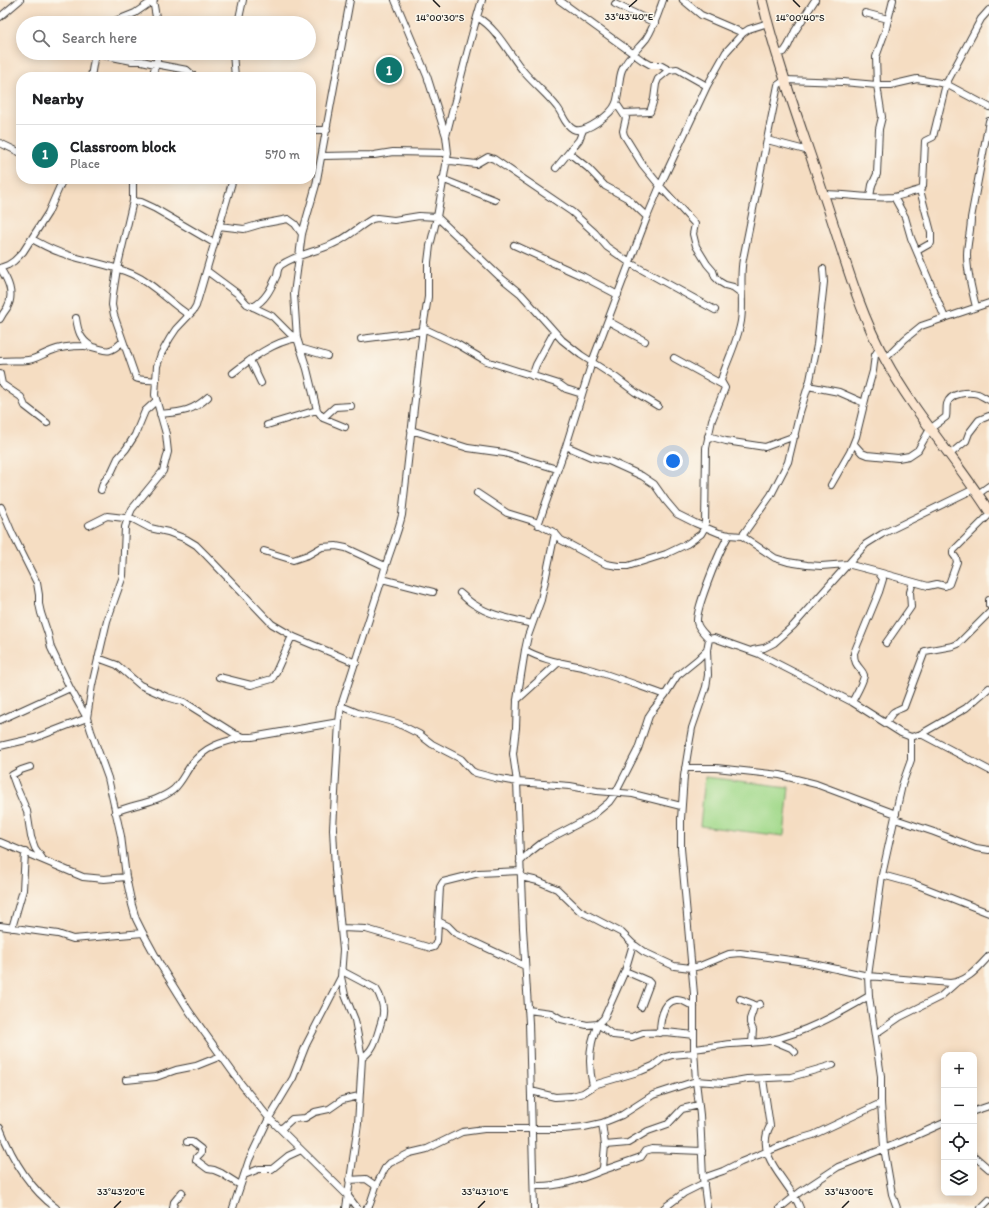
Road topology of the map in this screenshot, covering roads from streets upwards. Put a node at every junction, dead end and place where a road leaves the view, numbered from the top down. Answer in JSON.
{"nodes":[{"id":1,"x":20,"y":0,"type":"edge"},
{"id":2,"x":154,"y":0,"type":"edge"},
{"id":3,"x":243,"y":0,"type":"edge"},
{"id":4,"x":350,"y":0,"type":"edge"},
{"id":5,"x":395,"y":0,"type":"edge"},
{"id":6,"x":482,"y":0,"type":"edge"},
{"id":7,"x":558,"y":0,"type":"edge"},
{"id":8,"x":663,"y":0,"type":"edge"},
{"id":9,"x":683,"y":0,"type":"edge"},
{"id":10,"x":762,"y":0,"type":"edge"},
{"id":11,"x":815,"y":0,"type":"edge"},
{"id":12,"x":893,"y":0,"type":"edge"},
{"id":13,"x":615,"y":4,"type":"dead end"},
{"id":14,"x":989,"y":10,"type":"edge"},
{"id":15,"x":865,"y":13,"type":"dead end"},
{"id":16,"x":128,"y":16,"type":"edge"},
{"id":17,"x":156,"y":16,"type":"edge"},
{"id":18,"x":240,"y":16,"type":"edge"},
{"id":19,"x":0,"y":17,"type":"edge"},
{"id":20,"x":477,"y":17,"type":"junction"},
{"id":21,"x":888,"y":19,"type":"junction"},
{"id":22,"x":655,"y":23,"type":"junction"},
{"id":23,"x":768,"y":24,"type":"junction"},
{"id":24,"x":743,"y":33,"type":"junction"},
{"id":25,"x":632,"y":54,"type":"junction"},
{"id":26,"x":777,"y":54,"type":"junction"},
{"id":27,"x":94,"y":60,"type":"edge"},
{"id":28,"x":127,"y":60,"type":"edge"},
{"id":29,"x":156,"y":60,"type":"edge"},
{"id":30,"x":234,"y":60,"type":"edge"},
{"id":31,"x":155,"y":64,"type":"junction"},
{"id":32,"x":670,"y":70,"type":"junction"},
{"id":33,"x":92,"y":72,"type":"edge"},
{"id":34,"x":153,"y":72,"type":"edge"},
{"id":35,"x":189,"y":72,"type":"edge"},
{"id":36,"x":235,"y":72,"type":"edge"},
{"id":37,"x":785,"y":80,"type":"junction"},
{"id":38,"x":946,"y":84,"type":"junction"},
{"id":39,"x":877,"y":85,"type":"junction"},
{"id":40,"x":707,"y":86,"type":"junction"},
{"id":41,"x":616,"y":103,"type":"junction"},
{"id":42,"x":989,"y":107,"type":"edge"},
{"id":43,"x":624,"y":113,"type":"junction"},
{"id":44,"x":989,"y":121,"type":"edge"},
{"id":45,"x":316,"y":130,"type":"edge"},
{"id":46,"x":327,"y":130,"type":"junction"},
{"id":47,"x":583,"y":130,"type":"junction"},
{"id":48,"x":446,"y":136,"type":"junction"},
{"id":49,"x":766,"y":140,"type":"junction"},
{"id":50,"x":0,"y":143,"type":"edge"},
{"id":51,"x":16,"y":151,"type":"edge"},
{"id":52,"x":809,"y":151,"type":"junction"},
{"id":53,"x":448,"y":153,"type":"junction"},
{"id":54,"x":569,"y":153,"type":"junction"},
{"id":55,"x":322,"y":156,"type":"junction"},
{"id":56,"x":446,"y":162,"type":"junction"},
{"id":57,"x":556,"y":168,"type":"dead end"},
{"id":58,"x":442,"y":179,"type":"junction"},
{"id":59,"x":61,"y":184,"type":"edge"},
{"id":60,"x":133,"y":184,"type":"edge"},
{"id":61,"x":232,"y":184,"type":"edge"},
{"id":62,"x":660,"y":186,"type":"junction"},
{"id":63,"x":920,"y":190,"type":"junction"},
{"id":64,"x":824,"y":194,"type":"junction"},
{"id":65,"x":870,"y":197,"type":"junction"},
{"id":66,"x":894,"y":197,"type":"junction"},
{"id":67,"x":495,"y":200,"type":"dead end"},
{"id":68,"x":133,"y":201,"type":"junction"},
{"id":69,"x":647,"y":216,"type":"junction"},
{"id":70,"x":437,"y":217,"type":"junction"},
{"id":71,"x":219,"y":226,"type":"junction"},
{"id":72,"x":302,"y":234,"type":"junction"},
{"id":73,"x":32,"y":239,"type":"junction"},
{"id":74,"x":214,"y":243,"type":"junction"},
{"id":75,"x":514,"y":245,"type":"dead end"},
{"id":76,"x":917,"y":251,"type":"junction"},
{"id":77,"x":300,"y":255,"type":"junction"},
{"id":78,"x":630,"y":263,"type":"junction"},
{"id":79,"x":0,"y":268,"type":"edge"},
{"id":80,"x":117,"y":268,"type":"junction"},
{"id":81,"x":823,"y":269,"type":"dead end"},
{"id":82,"x":207,"y":271,"type":"junction"},
{"id":83,"x":741,"y":293,"type":"junction"},
{"id":84,"x":618,"y":295,"type":"junction"},
{"id":85,"x":989,"y":303,"type":"edge"},
{"id":86,"x":253,"y":307,"type":"junction"},
{"id":87,"x":976,"y":307,"type":"junction"},
{"id":88,"x":715,"y":310,"type":"dead end"},
{"id":89,"x":189,"y":315,"type":"junction"},
{"id":90,"x":76,"y":318,"type":"dead end"},
{"id":91,"x":945,"y":318,"type":"junction"},
{"id":92,"x":0,"y":319,"type":"edge"},
{"id":93,"x":608,"y":322,"type":"junction"},
{"id":94,"x":423,"y":329,"type":"junction"},
{"id":95,"x":554,"y":332,"type":"junction"},
{"id":96,"x":297,"y":338,"type":"junction"},
{"id":97,"x":361,"y":338,"type":"dead end"},
{"id":98,"x":123,"y":341,"type":"junction"},
{"id":99,"x":645,"y":341,"type":"dead end"},
{"id":100,"x":92,"y":347,"type":"junction"},
{"id":101,"x":300,"y":348,"type":"junction"},
{"id":102,"x":879,"y":349,"type":"junction"},
{"id":103,"x":327,"y":356,"type":"dead end"},
{"id":104,"x":674,"y":358,"type":"dead end"},
{"id":105,"x":250,"y":360,"type":"junction"},
{"id":106,"x":885,"y":360,"type":"junction"},
{"id":107,"x":0,"y":361,"type":"edge"},
{"id":108,"x":592,"y":362,"type":"junction"},
{"id":109,"x":233,"y":373,"type":"dead end"},
{"id":110,"x":0,"y":374,"type":"edge"},
{"id":111,"x":532,"y":376,"type":"junction"},
{"id":112,"x":156,"y":381,"type":"junction"},
{"id":113,"x":261,"y":383,"type":"dead end"},
{"id":114,"x":724,"y":385,"type":"junction"},
{"id":115,"x":808,"y":386,"type":"junction"},
{"id":116,"x":582,"y":394,"type":"junction"},
{"id":117,"x":208,"y":398,"type":"dead end"},
{"id":118,"x":989,"y":400,"type":"edge"},
{"id":119,"x":156,"y":401,"type":"junction"},
{"id":120,"x":864,"y":403,"type":"junction"},
{"id":121,"x":351,"y":406,"type":"dead end"},
{"id":122,"x":658,"y":406,"type":"dead end"},
{"id":123,"x":317,"y":410,"type":"junction"},
{"id":124,"x":160,"y":414,"type":"junction"},
{"id":125,"x":989,"y":416,"type":"edge"},
{"id":126,"x":323,"y":418,"type":"junction"},
{"id":127,"x":47,"y":423,"type":"dead end"},
{"id":128,"x":267,"y":425,"type":"dead end"},
{"id":129,"x":345,"y":427,"type":"dead end"},
{"id":130,"x":930,"y":429,"type":"junction"},
{"id":131,"x":411,"y":430,"type":"junction"},
{"id":132,"x":708,"y":436,"type":"junction"},
{"id":133,"x":795,"y":436,"type":"junction"},
{"id":134,"x":854,"y":444,"type":"junction"},
{"id":135,"x":566,"y":446,"type":"junction"},
{"id":136,"x":949,"y":455,"type":"junction"},
{"id":137,"x":557,"y":469,"type":"junction"},
{"id":138,"x":831,"y":485,"type":"dead end"},
{"id":139,"x":989,"y":486,"type":"edge"},
{"id":140,"x":101,"y":490,"type":"dead end"},
{"id":141,"x":976,"y":491,"type":"junction"},
{"id":142,"x":477,"y":493,"type":"dead end"},
{"id":143,"x":1,"y":507,"type":"dead end"},
{"id":144,"x":989,"y":511,"type":"edge"},
{"id":145,"x":989,"y":515,"type":"edge"},
{"id":146,"x":128,"y":518,"type":"junction"},
{"id":147,"x":89,"y":525,"type":"dead end"},
{"id":148,"x":538,"y":525,"type":"junction"},
{"id":149,"x":705,"y":527,"type":"junction"},
{"id":150,"x":555,"y":533,"type":"junction"},
{"id":151,"x":728,"y":535,"type":"junction"},
{"id":152,"x":742,"y":536,"type":"junction"},
{"id":153,"x":264,"y":551,"type":"dead end"},
{"id":154,"x":847,"y":564,"type":"junction"},
{"id":155,"x":385,"y":566,"type":"junction"},
{"id":156,"x":878,"y":572,"type":"junction"},
{"id":157,"x":382,"y":579,"type":"junction"},
{"id":158,"x":913,"y":582,"type":"junction"},
{"id":159,"x":433,"y":592,"type":"dead end"},
{"id":160,"x":460,"y":593,"type":"dead end"},
{"id":161,"x":989,"y":600,"type":"edge"},
{"id":162,"x":989,"y":605,"type":"edge"},
{"id":163,"x":989,"y":613,"type":"edge"},
{"id":164,"x":532,"y":624,"type":"junction"},
{"id":165,"x":292,"y":636,"type":"junction"},
{"id":166,"x":709,"y":640,"type":"junction"},
{"id":167,"x":886,"y":643,"type":"dead end"},
{"id":168,"x":525,"y":650,"type":"junction"},
{"id":169,"x":707,"y":650,"type":"junction"},
{"id":170,"x":751,"y":650,"type":"junction"},
{"id":171,"x":98,"y":658,"type":"junction"},
{"id":172,"x":559,"y":662,"type":"junction"},
{"id":173,"x":356,"y":663,"type":"junction"},
{"id":174,"x":219,"y":677,"type":"dead end"},
{"id":175,"x":70,"y":688,"type":"junction"},
{"id":176,"x":989,"y":688,"type":"edge"},
{"id":177,"x":665,"y":695,"type":"junction"},
{"id":178,"x":517,"y":700,"type":"junction"},
{"id":179,"x":852,"y":702,"type":"junction"},
{"id":180,"x":342,"y":706,"type":"junction"},
{"id":181,"x":87,"y":718,"type":"junction"},
{"id":182,"x":0,"y":720,"type":"edge"},
{"id":183,"x":339,"y":722,"type":"junction"},
{"id":184,"x":886,"y":723,"type":"junction"},
{"id":185,"x":920,"y":734,"type":"junction"},
{"id":186,"x":244,"y":737,"type":"junction"},
{"id":187,"x":911,"y":737,"type":"junction"},
{"id":188,"x":0,"y":746,"type":"edge"},
{"id":189,"x":30,"y":767,"type":"dead end"},
{"id":190,"x":685,"y":768,"type":"junction"},
{"id":191,"x":989,"y":770,"type":"edge"},
{"id":192,"x":517,"y":782,"type":"junction"},
{"id":193,"x":616,"y":792,"type":"junction"},
{"id":194,"x":681,"y":806,"type":"junction"},
{"id":195,"x":115,"y":812,"type":"junction"},
{"id":196,"x":895,"y":817,"type":"junction"},
{"id":197,"x":0,"y":842,"type":"edge"},
{"id":198,"x":989,"y":850,"type":"edge"},
{"id":199,"x":24,"y":852,"type":"junction"},
{"id":200,"x":42,"y":858,"type":"junction"},
{"id":201,"x":520,"y":862,"type":"junction"},
{"id":202,"x":521,"y":874,"type":"junction"},
{"id":203,"x":882,"y":875,"type":"junction"},
{"id":204,"x":126,"y":877,"type":"junction"},
{"id":205,"x":989,"y":913,"type":"edge"},
{"id":206,"x":438,"y":921,"type":"junction"},
{"id":207,"x":0,"y":926,"type":"edge"},
{"id":208,"x":12,"y":928,"type":"junction"},
{"id":209,"x":341,"y":928,"type":"junction"},
{"id":210,"x":143,"y":933,"type":"junction"},
{"id":211,"x":633,"y":944,"type":"junction"},
{"id":212,"x":989,"y":956,"type":"edge"},
{"id":213,"x":524,"y":966,"type":"junction"},
{"id":214,"x":691,"y":968,"type":"junction"},
{"id":215,"x":625,"y":971,"type":"junction"},
{"id":216,"x":342,"y":974,"type":"junction"},
{"id":217,"x":868,"y":976,"type":"junction"},
{"id":218,"x":957,"y":982,"type":"junction"},
{"id":219,"x":869,"y":996,"type":"junction"},
{"id":220,"x":740,"y":999,"type":"dead end"},
{"id":221,"x":760,"y":1004,"type":"dead end"},
{"id":222,"x":641,"y":1007,"type":"dead end"},
{"id":223,"x":694,"y":1007,"type":"junction"},
{"id":224,"x":754,"y":1007,"type":"junction"},
{"id":225,"x":528,"y":1010,"type":"junction"},
{"id":226,"x":598,"y":1024,"type":"junction"},
{"id":227,"x":660,"y":1032,"type":"junction"},
{"id":228,"x":875,"y":1034,"type":"junction"},
{"id":229,"x":694,"y":1035,"type":"junction"},
{"id":230,"x":772,"y":1040,"type":"junction"},
{"id":231,"x":752,"y":1043,"type":"junction"},
{"id":232,"x":694,"y":1051,"type":"junction"},
{"id":233,"x":795,"y":1052,"type":"dead end"},
{"id":234,"x":221,"y":1056,"type":"junction"},
{"id":235,"x":362,"y":1058,"type":"junction"},
{"id":236,"x":833,"y":1065,"type":"dead end"},
{"id":237,"x":763,"y":1079,"type":"junction"},
{"id":238,"x":126,"y":1080,"type":"dead end"},
{"id":239,"x":696,"y":1081,"type":"junction"},
{"id":240,"x":593,"y":1086,"type":"junction"},
{"id":241,"x":531,"y":1091,"type":"junction"},
{"id":242,"x":359,"y":1096,"type":"junction"},
{"id":243,"x":881,"y":1103,"type":"junction"},
{"id":244,"x":699,"y":1105,"type":"junction"},
{"id":245,"x":989,"y":1106,"type":"edge"},
{"id":246,"x":977,"y":1110,"type":"edge"},
{"id":247,"x":269,"y":1118,"type":"junction"},
{"id":248,"x":602,"y":1123,"type":"junction"},
{"id":249,"x":942,"y":1124,"type":"edge"},
{"id":250,"x":0,"y":1128,"type":"edge"},
{"id":251,"x":532,"y":1128,"type":"junction"},
{"id":252,"x":281,"y":1129,"type":"junction"},
{"id":253,"x":187,"y":1142,"type":"dead end"},
{"id":254,"x":606,"y":1145,"type":"junction"},
{"id":255,"x":884,"y":1148,"type":"junction"},
{"id":256,"x":301,"y":1150,"type":"junction"},
{"id":257,"x":702,"y":1150,"type":"junction"},
{"id":258,"x":767,"y":1152,"type":"junction"},
{"id":259,"x":977,"y":1159,"type":"edge"},
{"id":260,"x":989,"y":1169,"type":"edge"},
{"id":261,"x":601,"y":1171,"type":"junction"},
{"id":262,"x":244,"y":1175,"type":"junction"},
{"id":263,"x":349,"y":1180,"type":"junction"},
{"id":264,"x":703,"y":1180,"type":"junction"},
{"id":265,"x":240,"y":1186,"type":"junction"},
{"id":266,"x":376,"y":1186,"type":"junction"},
{"id":267,"x":534,"y":1186,"type":"junction"},
{"id":268,"x":182,"y":1192,"type":"dead end"},
{"id":269,"x":795,"y":1195,"type":"junction"},
{"id":270,"x":348,"y":1196,"type":"junction"},
{"id":271,"x":989,"y":1200,"type":"edge"},
{"id":272,"x":56,"y":1208,"type":"edge"},
{"id":273,"x":173,"y":1208,"type":"edge"},
{"id":274,"x":233,"y":1208,"type":"edge"},
{"id":275,"x":346,"y":1208,"type":"edge"},
{"id":276,"x":357,"y":1208,"type":"edge"},
{"id":277,"x":367,"y":1208,"type":"edge"},
{"id":278,"x":534,"y":1208,"type":"edge"},
{"id":279,"x":664,"y":1208,"type":"edge"},
{"id":280,"x":707,"y":1208,"type":"edge"},
{"id":281,"x":780,"y":1208,"type":"edge"},
{"id":282,"x":800,"y":1208,"type":"edge"},
{"id":283,"x":896,"y":1208,"type":"edge"},
{"id":284,"x":980,"y":1208,"type":"edge"}],
"edges":[{"from":1,"to":19,"type":"street"},
{"from":2,"to":16,"type":"street"},
{"from":2,"to":17,"type":"street"},
{"from":3,"to":18,"type":"street"},
{"from":4,"to":46,"type":"street"},
{"from":5,"to":48,"type":"street"},
{"from":6,"to":20,"type":"street"},
{"from":7,"to":25,"type":"street"},
{"from":8,"to":22,"type":"street"},
{"from":9,"to":24,"type":"street"},
{"from":10,"to":23,"type":"street"},
{"from":11,"to":26,"type":"street"},
{"from":12,"to":21,"type":"street"},
{"from":13,"to":22,"type":"street"},
{"from":14,"to":38,"type":"street"},
{"from":15,"to":21,"type":"street"},
{"from":20,"to":47,"type":"street"},
{"from":20,"to":48,"type":"street"},
{"from":21,"to":39,"type":"street"},
{"from":22,"to":25,"type":"street"},
{"from":23,"to":24,"type":"street"},
{"from":23,"to":26,"type":"street"},
{"from":24,"to":40,"type":"street"},
{"from":25,"to":32,"type":"street"},
{"from":25,"to":41,"type":"street"},
{"from":26,"to":37,"type":"street"},
{"from":27,"to":33,"type":"street"},
{"from":28,"to":31,"type":"street"},
{"from":29,"to":31,"type":"street"},
{"from":30,"to":36,"type":"street"},
{"from":31,"to":34,"type":"street"},
{"from":31,"to":35,"type":"street"},
{"from":32,"to":40,"type":"street"},
{"from":32,"to":43,"type":"street"},
{"from":37,"to":39,"type":"street"},
{"from":37,"to":49,"type":"street"},
{"from":37,"to":52,"type":"street"},
{"from":38,"to":39,"type":"street"},
{"from":38,"to":42,"type":"street"},
{"from":38,"to":63,"type":"street"},
{"from":39,"to":65,"type":"street"},
{"from":40,"to":62,"type":"street"},
{"from":41,"to":43,"type":"street"},
{"from":41,"to":47,"type":"street"},
{"from":43,"to":62,"type":"street"},
{"from":44,"to":87,"type":"street"},
{"from":45,"to":46,"type":"street"},
{"from":46,"to":55,"type":"street"},
{"from":47,"to":54,"type":"street"},
{"from":48,"to":53,"type":"street"},
{"from":49,"to":52,"type":"street"},
{"from":49,"to":83,"type":"street"},
{"from":50,"to":51,"type":"street"},
{"from":52,"to":64,"type":"street"},
{"from":53,"to":55,"type":"street"},
{"from":53,"to":56,"type":"street"},
{"from":54,"to":57,"type":"street"},
{"from":54,"to":69,"type":"street"},
{"from":55,"to":72,"type":"street"},
{"from":56,"to":58,"type":"street"},
{"from":56,"to":78,"type":"street"},
{"from":58,"to":67,"type":"street"},
{"from":58,"to":70,"type":"street"},
{"from":59,"to":73,"type":"street"},
{"from":60,"to":68,"type":"street"},
{"from":61,"to":71,"type":"street"},
{"from":62,"to":69,"type":"street"},
{"from":62,"to":83,"type":"street"},
{"from":63,"to":66,"type":"street"},
{"from":63,"to":76,"type":"street"},
{"from":64,"to":65,"type":"street"},
{"from":64,"to":102,"type":"street"},
{"from":65,"to":66,"type":"street"},
{"from":66,"to":76,"type":"street"},
{"from":68,"to":74,"type":"street"},
{"from":68,"to":80,"type":"street"},
{"from":69,"to":78,"type":"street"},
{"from":70,"to":77,"type":"street"},
{"from":70,"to":94,"type":"street"},
{"from":70,"to":95,"type":"street"},
{"from":71,"to":72,"type":"street"},
{"from":71,"to":74,"type":"street"},
{"from":72,"to":77,"type":"street"},
{"from":73,"to":79,"type":"street"},
{"from":73,"to":80,"type":"street"},
{"from":74,"to":82,"type":"street"},
{"from":75,"to":84,"type":"street"},
{"from":76,"to":91,"type":"street"},
{"from":77,"to":86,"type":"street"},
{"from":77,"to":96,"type":"street"},
{"from":78,"to":84,"type":"street"},
{"from":78,"to":88,"type":"street"},
{"from":79,"to":92,"type":"street"},
{"from":80,"to":89,"type":"street"},
{"from":80,"to":98,"type":"street"},
{"from":81,"to":115,"type":"street"},
{"from":82,"to":86,"type":"street"},
{"from":82,"to":89,"type":"street"},
{"from":83,"to":114,"type":"street"},
{"from":84,"to":93,"type":"street"},
{"from":85,"to":87,"type":"street"},
{"from":86,"to":96,"type":"street"},
{"from":87,"to":91,"type":"street"},
{"from":89,"to":112,"type":"street"},
{"from":90,"to":100,"type":"street"},
{"from":91,"to":106,"type":"street"},
{"from":93,"to":99,"type":"street"},
{"from":93,"to":108,"type":"street"},
{"from":94,"to":97,"type":"street"},
{"from":94,"to":111,"type":"street"},
{"from":94,"to":131,"type":"street"},
{"from":95,"to":108,"type":"street"},
{"from":95,"to":111,"type":"street"},
{"from":96,"to":101,"type":"street"},
{"from":96,"to":105,"type":"street"},
{"from":98,"to":100,"type":"street"},
{"from":98,"to":112,"type":"street"},
{"from":100,"to":107,"type":"street"},
{"from":101,"to":103,"type":"street"},
{"from":101,"to":123,"type":"street"},
{"from":102,"to":106,"type":"street"},
{"from":102,"to":120,"type":"street"},
{"from":104,"to":114,"type":"street"},
{"from":105,"to":109,"type":"street"},
{"from":105,"to":113,"type":"street"},
{"from":106,"to":130,"type":"street"},
{"from":108,"to":116,"type":"street"},
{"from":108,"to":122,"type":"street"},
{"from":110,"to":127,"type":"street"},
{"from":111,"to":116,"type":"street"},
{"from":112,"to":119,"type":"street"},
{"from":114,"to":132,"type":"street"},
{"from":115,"to":120,"type":"street"},
{"from":115,"to":133,"type":"street"},
{"from":116,"to":135,"type":"street"},
{"from":117,"to":124,"type":"street"},
{"from":118,"to":130,"type":"street"},
{"from":119,"to":124,"type":"street"},
{"from":119,"to":140,"type":"street"},
{"from":120,"to":134,"type":"street"},
{"from":121,"to":126,"type":"street"},
{"from":123,"to":126,"type":"street"},
{"from":123,"to":128,"type":"street"},
{"from":124,"to":146,"type":"street"},
{"from":125,"to":136,"type":"street"},
{"from":126,"to":129,"type":"street"},
{"from":130,"to":134,"type":"street"},
{"from":130,"to":136,"type":"street"},
{"from":131,"to":137,"type":"street"},
{"from":131,"to":155,"type":"street"},
{"from":132,"to":133,"type":"street"},
{"from":132,"to":149,"type":"street"},
{"from":133,"to":152,"type":"street"},
{"from":134,"to":138,"type":"street"},
{"from":135,"to":137,"type":"street"},
{"from":135,"to":149,"type":"street"},
{"from":136,"to":141,"type":"street"},
{"from":137,"to":148,"type":"street"},
{"from":139,"to":141,"type":"street"},
{"from":141,"to":144,"type":"street"},
{"from":141,"to":154,"type":"street"},
{"from":142,"to":148,"type":"street"},
{"from":143,"to":175,"type":"street"},
{"from":145,"to":158,"type":"street"},
{"from":146,"to":147,"type":"street"},
{"from":146,"to":165,"type":"street"},
{"from":146,"to":171,"type":"street"},
{"from":148,"to":150,"type":"street"},
{"from":149,"to":150,"type":"street"},
{"from":149,"to":151,"type":"street"},
{"from":150,"to":164,"type":"street"},
{"from":151,"to":152,"type":"street"},
{"from":151,"to":166,"type":"street"},
{"from":152,"to":154,"type":"street"},
{"from":153,"to":155,"type":"street"},
{"from":154,"to":156,"type":"street"},
{"from":154,"to":170,"type":"street"},
{"from":155,"to":157,"type":"street"},
{"from":156,"to":158,"type":"street"},
{"from":156,"to":179,"type":"street"},
{"from":157,"to":159,"type":"street"},
{"from":157,"to":173,"type":"street"},
{"from":158,"to":167,"type":"street"},
{"from":160,"to":164,"type":"street"},
{"from":161,"to":162,"type":"street"},
{"from":163,"to":184,"type":"street"},
{"from":164,"to":168,"type":"street"},
{"from":165,"to":173,"type":"street"},
{"from":165,"to":174,"type":"street"},
{"from":166,"to":169,"type":"street"},
{"from":166,"to":170,"type":"street"},
{"from":168,"to":172,"type":"street"},
{"from":168,"to":178,"type":"street"},
{"from":169,"to":177,"type":"street"},
{"from":169,"to":190,"type":"street"},
{"from":170,"to":179,"type":"street"},
{"from":171,"to":181,"type":"street"},
{"from":171,"to":186,"type":"street"},
{"from":172,"to":177,"type":"street"},
{"from":172,"to":178,"type":"street"},
{"from":173,"to":180,"type":"street"},
{"from":175,"to":181,"type":"street"},
{"from":175,"to":182,"type":"street"},
{"from":176,"to":185,"type":"street"},
{"from":177,"to":193,"type":"street"},
{"from":178,"to":192,"type":"street"},
{"from":179,"to":184,"type":"street"},
{"from":180,"to":183,"type":"street"},
{"from":180,"to":192,"type":"street"},
{"from":181,"to":188,"type":"street"},
{"from":181,"to":195,"type":"street"},
{"from":183,"to":186,"type":"street"},
{"from":183,"to":209,"type":"street"},
{"from":184,"to":187,"type":"street"},
{"from":185,"to":187,"type":"street"},
{"from":185,"to":191,"type":"street"},
{"from":186,"to":195,"type":"street"},
{"from":187,"to":196,"type":"street"},
{"from":189,"to":200,"type":"street"},
{"from":190,"to":194,"type":"street"},
{"from":190,"to":196,"type":"street"},
{"from":192,"to":193,"type":"street"},
{"from":192,"to":201,"type":"street"},
{"from":193,"to":194,"type":"street"},
{"from":193,"to":201,"type":"street"},
{"from":194,"to":214,"type":"street"},
{"from":195,"to":204,"type":"street"},
{"from":196,"to":198,"type":"street"},
{"from":196,"to":203,"type":"street"},
{"from":197,"to":199,"type":"street"},
{"from":199,"to":200,"type":"street"},
{"from":199,"to":208,"type":"street"},
{"from":200,"to":204,"type":"street"},
{"from":201,"to":202,"type":"street"},
{"from":202,"to":206,"type":"street"},
{"from":202,"to":211,"type":"street"},
{"from":202,"to":213,"type":"street"},
{"from":203,"to":205,"type":"street"},
{"from":203,"to":217,"type":"street"},
{"from":204,"to":210,"type":"street"},
{"from":206,"to":209,"type":"street"},
{"from":206,"to":213,"type":"street"},
{"from":207,"to":208,"type":"street"},
{"from":208,"to":210,"type":"street"},
{"from":209,"to":216,"type":"street"},
{"from":210,"to":234,"type":"street"},
{"from":211,"to":214,"type":"street"},
{"from":211,"to":215,"type":"street"},
{"from":212,"to":218,"type":"street"},
{"from":213,"to":225,"type":"street"},
{"from":214,"to":217,"type":"street"},
{"from":214,"to":223,"type":"street"},
{"from":215,"to":222,"type":"street"},
{"from":215,"to":226,"type":"street"},
{"from":216,"to":235,"type":"street"},
{"from":216,"to":235,"type":"street"},
{"from":216,"to":247,"type":"street"},
{"from":217,"to":218,"type":"street"},
{"from":217,"to":219,"type":"street"},
{"from":218,"to":228,"type":"street"},
{"from":219,"to":228,"type":"street"},
{"from":219,"to":230,"type":"street"},
{"from":220,"to":224,"type":"street"},
{"from":221,"to":224,"type":"street"},
{"from":223,"to":227,"type":"street"},
{"from":223,"to":229,"type":"street"},
{"from":224,"to":231,"type":"street"},
{"from":225,"to":226,"type":"street"},
{"from":225,"to":241,"type":"street"},
{"from":226,"to":227,"type":"street"},
{"from":226,"to":240,"type":"street"},
{"from":227,"to":229,"type":"street"},
{"from":228,"to":243,"type":"street"},
{"from":229,"to":232,"type":"street"},
{"from":230,"to":231,"type":"street"},
{"from":230,"to":233,"type":"street"},
{"from":231,"to":232,"type":"street"},
{"from":232,"to":239,"type":"street"},
{"from":232,"to":240,"type":"street"},
{"from":234,"to":238,"type":"street"},
{"from":234,"to":247,"type":"street"},
{"from":235,"to":242,"type":"street"},
{"from":236,"to":237,"type":"street"},
{"from":237,"to":239,"type":"street"},
{"from":237,"to":258,"type":"street"},
{"from":239,"to":244,"type":"street"},
{"from":239,"to":248,"type":"street"},
{"from":240,"to":241,"type":"street"},
{"from":241,"to":251,"type":"street"},
{"from":242,"to":252,"type":"street"},
{"from":242,"to":263,"type":"street"},
{"from":243,"to":255,"type":"street"},
{"from":243,"to":258,"type":"street"},
{"from":244,"to":254,"type":"street"},
{"from":244,"to":257,"type":"street"},
{"from":245,"to":246,"type":"street"},
{"from":247,"to":252,"type":"street"},
{"from":247,"to":262,"type":"street"},
{"from":248,"to":251,"type":"street"},
{"from":248,"to":254,"type":"street"},
{"from":249,"to":255,"type":"street"},
{"from":250,"to":272,"type":"street"},
{"from":251,"to":266,"type":"street"},
{"from":251,"to":267,"type":"street"},
{"from":252,"to":256,"type":"street"},
{"from":253,"to":265,"type":"street"},
{"from":254,"to":261,"type":"street"},
{"from":255,"to":269,"type":"street"},
{"from":255,"to":283,"type":"street"},
{"from":256,"to":262,"type":"street"},
{"from":256,"to":270,"type":"street"},
{"from":257,"to":261,"type":"street"},
{"from":257,"to":264,"type":"street"},
{"from":258,"to":264,"type":"street"},
{"from":258,"to":269,"type":"street"},
{"from":259,"to":260,"type":"street"},
{"from":261,"to":267,"type":"street"},
{"from":262,"to":265,"type":"street"},
{"from":263,"to":266,"type":"street"},
{"from":263,"to":270,"type":"street"},
{"from":264,"to":279,"type":"street"},
{"from":264,"to":280,"type":"street"},
{"from":265,"to":274,"type":"street"},
{"from":266,"to":277,"type":"street"},
{"from":267,"to":278,"type":"street"},
{"from":268,"to":273,"type":"street"},
{"from":269,"to":281,"type":"street"},
{"from":269,"to":282,"type":"street"},
{"from":270,"to":275,"type":"street"},
{"from":270,"to":276,"type":"street"},
{"from":271,"to":284,"type":"street"}]}
